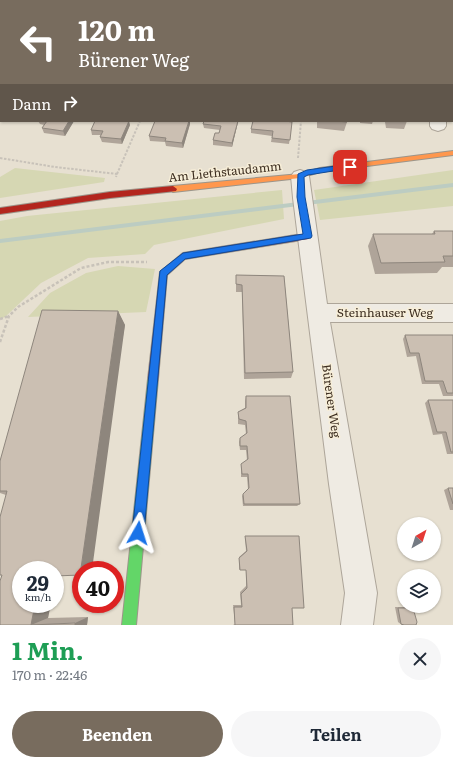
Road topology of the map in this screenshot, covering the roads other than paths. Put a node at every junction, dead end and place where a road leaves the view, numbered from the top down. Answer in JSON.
{"nodes":[{"id":1,"x":453,"y":153,"type":"edge"},
{"id":2,"x":304,"y":174,"type":"junction"},
{"id":3,"x":0,"y":211,"type":"edge"},
{"id":4,"x":308,"y":236,"type":"junction"},
{"id":5,"x":318,"y":313,"type":"junction"},
{"id":6,"x":453,"y":313,"type":"edge"},
{"id":7,"x":129,"y":625,"type":"edge"},
{"id":8,"x":357,"y":625,"type":"edge"}],
"edges":[{"from":1,"to":2,"type":"street","name":"Am Liethstaudamm"},
{"from":2,"to":3,"type":"street","name":"Am Liethstaudamm"},
{"from":2,"to":4,"type":"street","name":"Bürener Weg"},
{"from":4,"to":5,"type":"street","name":"Bürener Weg"},
{"from":4,"to":7,"type":"street"},
{"from":5,"to":6,"type":"street","name":"Steinhauser Weg"},
{"from":5,"to":8,"type":"street","name":"Bürener Weg"}]}
